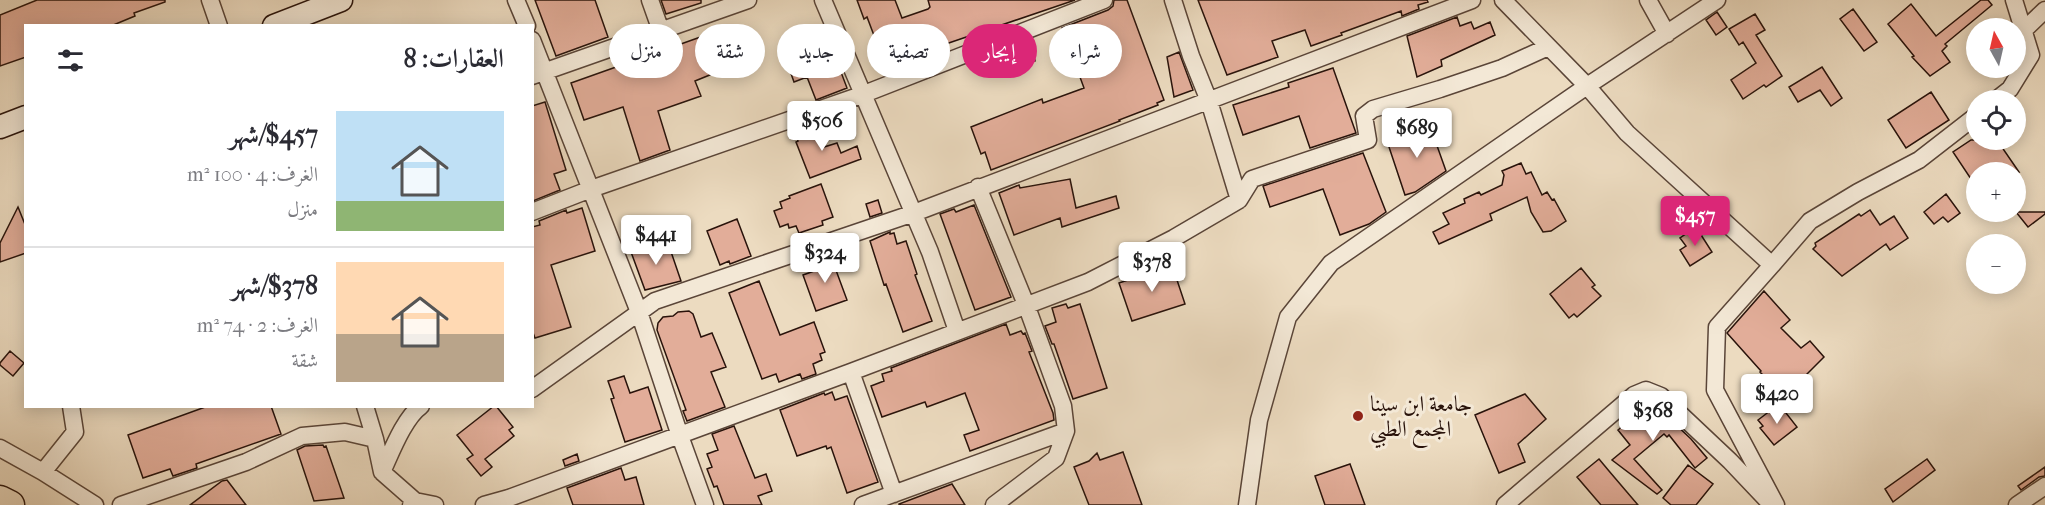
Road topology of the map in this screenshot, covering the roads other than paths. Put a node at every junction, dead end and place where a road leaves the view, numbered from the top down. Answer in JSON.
{"nodes":[{"id":1,"x":210,"y":0,"type":"edge"},
{"id":2,"x":341,"y":0,"type":"edge"},
{"id":3,"x":516,"y":0,"type":"edge"},
{"id":4,"x":650,"y":0,"type":"edge"},
{"id":5,"x":748,"y":0,"type":"edge"},
{"id":6,"x":823,"y":0,"type":"edge"},
{"id":7,"x":1103,"y":0,"type":"edge"},
{"id":8,"x":1173,"y":0,"type":"edge"},
{"id":9,"x":1472,"y":0,"type":"edge"},
{"id":10,"x":1503,"y":0,"type":"edge"},
{"id":11,"x":1648,"y":0,"type":"edge"},
{"id":12,"x":1717,"y":0,"type":"edge"},
{"id":13,"x":2014,"y":0,"type":"edge"},
{"id":14,"x":2045,"y":10,"type":"edge"},
{"id":15,"x":2020,"y":18,"type":"edge"},
{"id":16,"x":218,"y":24,"type":"edge"},
{"id":17,"x":279,"y":24,"type":"edge"},
{"id":18,"x":525,"y":24,"type":"edge"},
{"id":19,"x":659,"y":24,"type":"edge"},
{"id":20,"x":681,"y":24,"type":"edge"},
{"id":21,"x":2026,"y":28,"type":"edge"},
{"id":22,"x":1667,"y":34,"type":"junction"},
{"id":23,"x":2026,"y":37,"type":"edge"},
{"id":24,"x":1548,"y":46,"type":"junction"},
{"id":25,"x":534,"y":49,"type":"edge"},
{"id":26,"x":609,"y":49,"type":"edge"},
{"id":27,"x":2026,"y":63,"type":"edge"},
{"id":28,"x":539,"y":73,"type":"edge"},
{"id":29,"x":1587,"y":86,"type":"junction"},
{"id":30,"x":864,"y":93,"type":"junction"},
{"id":31,"x":1209,"y":101,"type":"junction"},
{"id":32,"x":24,"y":118,"type":"edge"},
{"id":33,"x":1966,"y":124,"type":"edge"},
{"id":34,"x":0,"y":127,"type":"edge"},
{"id":35,"x":978,"y":187,"type":"junction"},
{"id":36,"x":591,"y":189,"type":"junction"},
{"id":37,"x":1239,"y":200,"type":"junction"},
{"id":38,"x":534,"y":212,"type":"edge"},
{"id":39,"x":914,"y":213,"type":"junction"},
{"id":40,"x":1772,"y":265,"type":"junction"},
{"id":41,"x":1027,"y":307,"type":"junction"},
{"id":42,"x":639,"y":312,"type":"junction"},
{"id":43,"x":957,"y":331,"type":"junction"},
{"id":44,"x":851,"y":372,"type":"junction"},
{"id":45,"x":534,"y":388,"type":"edge"},
{"id":46,"x":71,"y":408,"type":"edge"},
{"id":47,"x":366,"y":408,"type":"edge"},
{"id":48,"x":418,"y":408,"type":"edge"},
{"id":49,"x":1066,"y":430,"type":"junction"},
{"id":50,"x":680,"y":436,"type":"junction"},
{"id":51,"x":375,"y":439,"type":"junction"},
{"id":52,"x":0,"y":448,"type":"edge"},
{"id":53,"x":43,"y":471,"type":"junction"},
{"id":54,"x":382,"y":472,"type":"junction"},
{"id":55,"x":2045,"y":486,"type":"edge"},
{"id":56,"x":894,"y":494,"type":"junction"},
{"id":57,"x":0,"y":500,"type":"edge"},
{"id":58,"x":413,"y":503,"type":"edge"},
{"id":59,"x":10,"y":505,"type":"edge"},
{"id":60,"x":95,"y":505,"type":"edge"},
{"id":61,"x":121,"y":505,"type":"edge"},
{"id":62,"x":435,"y":505,"type":"edge"},
{"id":63,"x":484,"y":505,"type":"edge"},
{"id":64,"x":705,"y":505,"type":"edge"},
{"id":65,"x":862,"y":505,"type":"edge"},
{"id":66,"x":994,"y":505,"type":"edge"},
{"id":67,"x":1247,"y":505,"type":"edge"},
{"id":68,"x":1505,"y":505,"type":"edge"},
{"id":69,"x":1774,"y":505,"type":"edge"},
{"id":70,"x":2017,"y":505,"type":"edge"}],
"edges":[{"from":1,"to":16,"type":"street"},
{"from":2,"to":17,"type":"street"},
{"from":3,"to":18,"type":"street"},
{"from":4,"to":19,"type":"street"},
{"from":5,"to":20,"type":"street"},
{"from":6,"to":30,"type":"street"},
{"from":7,"to":30,"type":"street"},
{"from":8,"to":31,"type":"street"},
{"from":9,"to":31,"type":"street"},
{"from":10,"to":24,"type":"street"},
{"from":11,"to":22,"type":"street"},
{"from":12,"to":22,"type":"street"},
{"from":13,"to":15,"type":"street"},
{"from":14,"to":21,"type":"street"},
{"from":22,"to":29,"type":"street"},
{"from":23,"to":27,"type":"street"},
{"from":24,"to":29,"type":"street"},
{"from":24,"to":37,"type":"street"},
{"from":25,"to":28,"type":"street"},
{"from":26,"to":28,"type":"street"},
{"from":28,"to":36,"type":"street"},
{"from":29,"to":40,"type":"street"},
{"from":29,"to":67,"type":"street"},
{"from":30,"to":36,"type":"street"},
{"from":30,"to":39,"type":"street"},
{"from":31,"to":35,"type":"street"},
{"from":31,"to":37,"type":"street"},
{"from":32,"to":34,"type":"street"},
{"from":33,"to":40,"type":"street"},
{"from":35,"to":39,"type":"street"},
{"from":35,"to":41,"type":"street"},
{"from":36,"to":38,"type":"street"},
{"from":36,"to":42,"type":"street"},
{"from":37,"to":41,"type":"street"},
{"from":39,"to":42,"type":"street"},
{"from":39,"to":43,"type":"street"},
{"from":40,"to":69,"type":"street"},
{"from":41,"to":43,"type":"street"},
{"from":41,"to":49,"type":"street"},
{"from":42,"to":45,"type":"street"},
{"from":42,"to":50,"type":"street"},
{"from":43,"to":44,"type":"street"},
{"from":44,"to":50,"type":"street"},
{"from":44,"to":56,"type":"street"},
{"from":46,"to":53,"type":"street"},
{"from":47,"to":51,"type":"street"},
{"from":48,"to":54,"type":"street"},
{"from":49,"to":56,"type":"street"},
{"from":49,"to":66,"type":"street"},
{"from":50,"to":63,"type":"street"},
{"from":50,"to":64,"type":"street"},
{"from":51,"to":54,"type":"street"},
{"from":51,"to":61,"type":"street"},
{"from":52,"to":53,"type":"street"},
{"from":53,"to":60,"type":"street"},
{"from":54,"to":58,"type":"street"},
{"from":55,"to":70,"type":"street"},
{"from":56,"to":65,"type":"street"},
{"from":57,"to":59,"type":"highway"},
{"from":58,"to":62,"type":"street"},
{"from":68,"to":69,"type":"street"}]}
